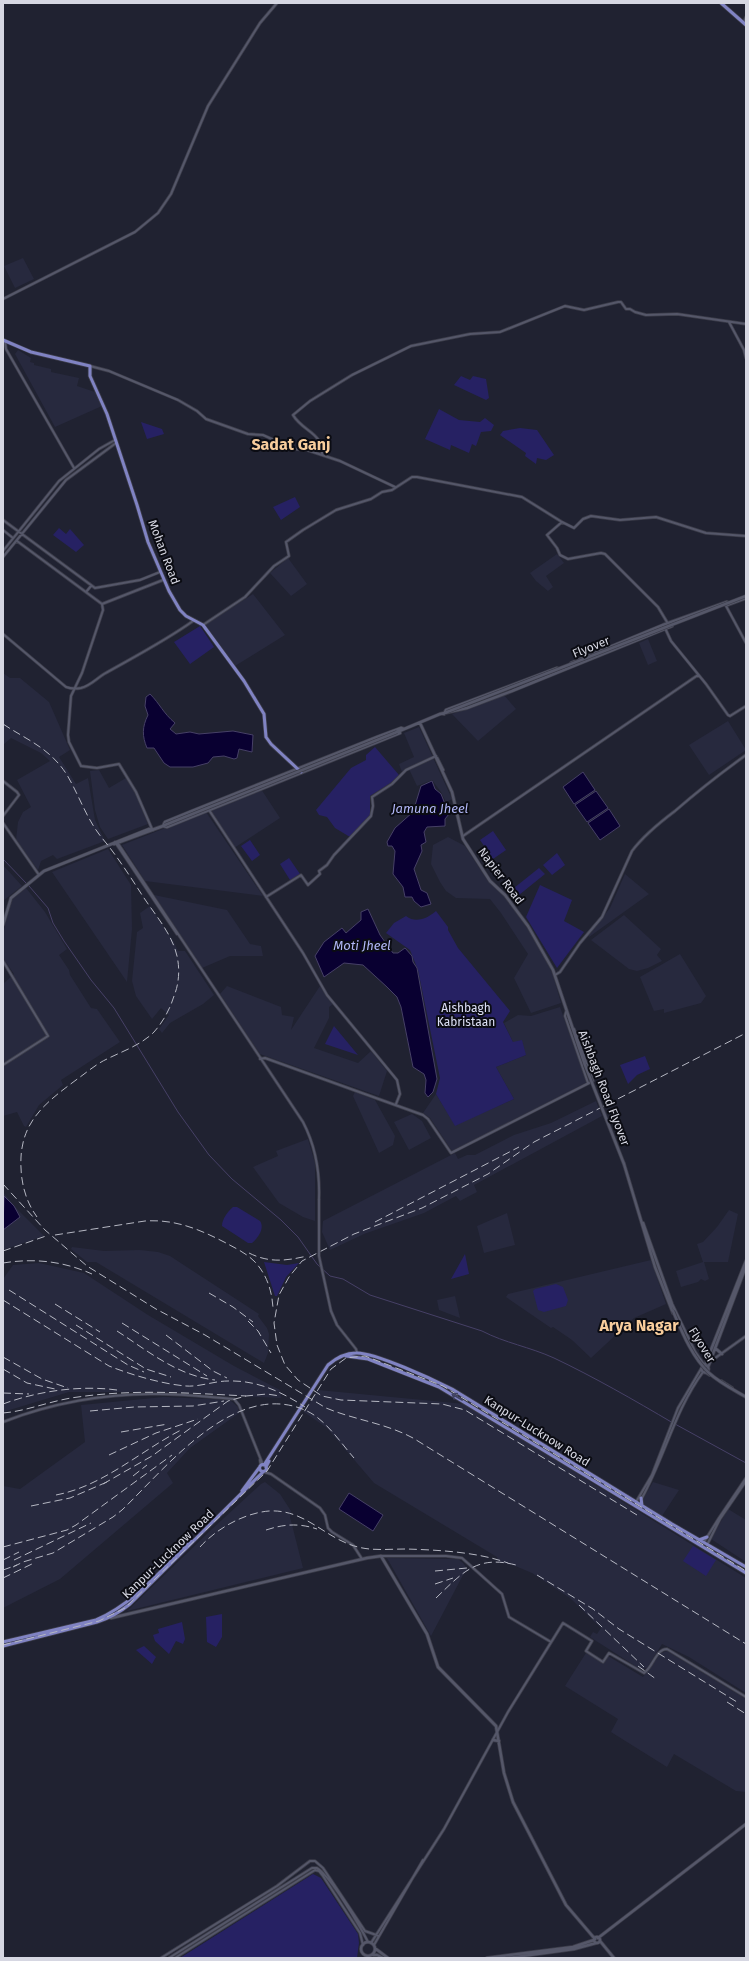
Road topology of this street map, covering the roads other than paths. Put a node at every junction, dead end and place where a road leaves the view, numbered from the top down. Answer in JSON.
{"nodes":[{"id":1,"x":277,"y":3,"type":"edge"},
{"id":2,"x":722,"y":3,"type":"edge"},
{"id":3,"x":745,"y":22,"type":"edge"},
{"id":4,"x":3,"y":299,"type":"edge"},
{"id":5,"x":728,"y":322,"type":"junction"},
{"id":6,"x":746,"y":324,"type":"edge"},
{"id":7,"x":4,"y":341,"type":"edge"},
{"id":8,"x":6,"y":349,"type":"junction"},
{"id":9,"x":3,"y":353,"type":"edge"},
{"id":10,"x":746,"y":358,"type":"edge"},
{"id":11,"x":90,"y":366,"type":"junction"},
{"id":12,"x":116,"y":441,"type":"junction"},
{"id":13,"x":95,"y":451,"type":"junction"},
{"id":14,"x":322,"y":455,"type":"junction"},
{"id":15,"x":98,"y":456,"type":"junction"},
{"id":16,"x":74,"y":468,"type":"junction"},
{"id":17,"x":76,"y":472,"type":"junction"},
{"id":18,"x":395,"y":487,"type":"junction"},
{"id":19,"x":3,"y":520,"type":"edge"},
{"id":20,"x":562,"y":522,"type":"junction"},
{"id":21,"x":3,"y":530,"type":"edge"},
{"id":22,"x":18,"y":532,"type":"junction"},
{"id":23,"x":22,"y":534,"type":"junction"},
{"id":24,"x":746,"y":536,"type":"edge"},
{"id":25,"x":13,"y":538,"type":"junction"},
{"id":26,"x":16,"y":541,"type":"junction"},
{"id":27,"x":3,"y":551,"type":"edge"},
{"id":28,"x":3,"y":557,"type":"edge"},
{"id":29,"x":160,"y":572,"type":"junction"},
{"id":30,"x":163,"y":580,"type":"junction"},
{"id":31,"x":91,"y":586,"type":"junction"},
{"id":32,"x":86,"y":592,"type":"junction"},
{"id":33,"x":746,"y":596,"type":"edge"},
{"id":34,"x":102,"y":604,"type":"junction"},
{"id":35,"x":725,"y":604,"type":"junction"},
{"id":36,"x":194,"y":620,"type":"junction"},
{"id":37,"x":202,"y":625,"type":"junction"},
{"id":38,"x":663,"y":625,"type":"junction"},
{"id":39,"x":669,"y":625,"type":"junction"},
{"id":40,"x":666,"y":629,"type":"junction"},
{"id":41,"x":3,"y":634,"type":"edge"},
{"id":42,"x":746,"y":643,"type":"edge"},
{"id":43,"x":698,"y":675,"type":"junction"},
{"id":44,"x":75,"y":688,"type":"junction"},
{"id":45,"x":746,"y":706,"type":"edge"},
{"id":46,"x":443,"y":714,"type":"junction"},
{"id":47,"x":420,"y":724,"type":"junction"},
{"id":48,"x":405,"y":729,"type":"junction"},
{"id":49,"x":436,"y":756,"type":"junction"},
{"id":50,"x":746,"y":756,"type":"edge"},
{"id":51,"x":300,"y":771,"type":"junction"},
{"id":52,"x":3,"y":781,"type":"edge"},
{"id":53,"x":206,"y":805,"type":"junction"},
{"id":54,"x":209,"y":810,"type":"junction"},
{"id":55,"x":3,"y":816,"type":"edge"},
{"id":56,"x":3,"y":824,"type":"edge"},
{"id":57,"x":164,"y":825,"type":"junction"},
{"id":58,"x":152,"y":830,"type":"junction"},
{"id":59,"x":462,"y":836,"type":"junction"},
{"id":60,"x":116,"y":843,"type":"junction"},
{"id":61,"x":39,"y":875,"type":"junction"},
{"id":62,"x":266,"y":897,"type":"junction"},
{"id":63,"x":3,"y":925,"type":"edge"},
{"id":64,"x":3,"y":961,"type":"edge"},
{"id":65,"x":555,"y":975,"type":"junction"},
{"id":66,"x":566,"y":1012,"type":"junction"},
{"id":67,"x":260,"y":1059,"type":"junction"},
{"id":68,"x":3,"y":1065,"type":"edge"},
{"id":69,"x":588,"y":1083,"type":"junction"},
{"id":70,"x":396,"y":1104,"type":"junction"},
{"id":71,"x":746,"y":1261,"type":"edge"},
{"id":72,"x":746,"y":1266,"type":"edge"},
{"id":73,"x":670,"y":1304,"type":"junction"},
{"id":74,"x":746,"y":1336,"type":"edge"},
{"id":75,"x":715,"y":1348,"type":"junction"},
{"id":76,"x":722,"y":1354,"type":"junction"},
{"id":77,"x":357,"y":1355,"type":"junction"},
{"id":78,"x":710,"y":1361,"type":"junction"},
{"id":79,"x":704,"y":1368,"type":"junction"},
{"id":80,"x":746,"y":1397,"type":"edge"},
{"id":81,"x":3,"y":1422,"type":"edge"},
{"id":82,"x":671,"y":1425,"type":"junction"},
{"id":83,"x":263,"y":1466,"type":"junction"},
{"id":84,"x":263,"y":1472,"type":"junction"},
{"id":85,"x":271,"y":1474,"type":"junction"},
{"id":86,"x":591,"y":1474,"type":"junction"},
{"id":87,"x":589,"y":1478,"type":"junction"},
{"id":88,"x":746,"y":1478,"type":"edge"},
{"id":89,"x":746,"y":1481,"type":"edge"},
{"id":90,"x":610,"y":1486,"type":"junction"},
{"id":91,"x":607,"y":1490,"type":"junction"},
{"id":92,"x":641,"y":1498,"type":"junction"},
{"id":93,"x":637,"y":1503,"type":"junction"},
{"id":94,"x":642,"y":1506,"type":"junction"},
{"id":95,"x":635,"y":1507,"type":"junction"},
{"id":96,"x":707,"y":1537,"type":"junction"},
{"id":97,"x":699,"y":1540,"type":"junction"},
{"id":98,"x":705,"y":1544,"type":"junction"},
{"id":99,"x":716,"y":1551,"type":"junction"},
{"id":100,"x":714,"y":1555,"type":"junction"},
{"id":101,"x":381,"y":1556,"type":"junction"},
{"id":102,"x":362,"y":1559,"type":"junction"},
{"id":103,"x":746,"y":1567,"type":"edge"},
{"id":104,"x":746,"y":1573,"type":"edge"},
{"id":105,"x":119,"y":1610,"type":"junction"},
{"id":106,"x":124,"y":1615,"type":"junction"},
{"id":107,"x":109,"y":1618,"type":"junction"},
{"id":108,"x":3,"y":1642,"type":"edge"},
{"id":109,"x":551,"y":1642,"type":"junction"},
{"id":110,"x":3,"y":1646,"type":"edge"},
{"id":111,"x":746,"y":1696,"type":"edge"},
{"id":112,"x":497,"y":1732,"type":"junction"},
{"id":113,"x":493,"y":1740,"type":"junction"},
{"id":114,"x":499,"y":1741,"type":"junction"},
{"id":115,"x":746,"y":1824,"type":"edge"},
{"id":116,"x":253,"y":1901,"type":"junction"},
{"id":117,"x":256,"y":1904,"type":"junction"},
{"id":118,"x":378,"y":1935,"type":"junction"},
{"id":119,"x":597,"y":1940,"type":"junction"},
{"id":120,"x":371,"y":1943,"type":"junction"},
{"id":121,"x":363,"y":1945,"type":"junction"},
{"id":122,"x":376,"y":1949,"type":"junction"},
{"id":123,"x":362,"y":1953,"type":"junction"},
{"id":124,"x":372,"y":1955,"type":"junction"},
{"id":125,"x":368,"y":1957,"type":"edge"},
{"id":126,"x":161,"y":1958,"type":"edge"},
{"id":127,"x":169,"y":1958,"type":"edge"},
{"id":128,"x":175,"y":1958,"type":"edge"},
{"id":129,"x":360,"y":1958,"type":"edge"},
{"id":130,"x":383,"y":1958,"type":"edge"},
{"id":131,"x":388,"y":1958,"type":"edge"},
{"id":132,"x":487,"y":1958,"type":"edge"},
{"id":133,"x":508,"y":1958,"type":"edge"},
{"id":134,"x":614,"y":1958,"type":"edge"}],
"edges":[{"from":1,"to":4,"type":"street"},
{"from":2,"to":3,"type":"main road"},
{"from":5,"to":6,"type":"street"},
{"from":5,"to":10,"type":"street"},
{"from":5,"to":14,"type":"street"},
{"from":7,"to":8,"type":"street"},
{"from":7,"to":11,"type":"main road"},
{"from":8,"to":9,"type":"street"},
{"from":8,"to":16,"type":"street"},
{"from":11,"to":12,"type":"main road","name":"Mohan Road"},
{"from":11,"to":14,"type":"street"},
{"from":12,"to":13,"type":"street"},
{"from":12,"to":15,"type":"street"},
{"from":12,"to":29,"type":"main road","name":"Mohan Road"},
{"from":13,"to":15,"type":"street"},
{"from":13,"to":16,"type":"street"},
{"from":14,"to":18,"type":"street"},
{"from":15,"to":17,"type":"street"},
{"from":16,"to":17,"type":"street"},
{"from":16,"to":22,"type":"street"},
{"from":17,"to":23,"type":"street"},
{"from":18,"to":20,"type":"street"},
{"from":18,"to":37,"type":"street"},
{"from":19,"to":22,"type":"street"},
{"from":20,"to":24,"type":"street"},
{"from":20,"to":39,"type":"street"},
{"from":21,"to":25,"type":"street"},
{"from":22,"to":23,"type":"street"},
{"from":22,"to":25,"type":"street"},
{"from":23,"to":26,"type":"street"},
{"from":23,"to":31,"type":"street"},
{"from":25,"to":26,"type":"street"},
{"from":25,"to":27,"type":"street"},
{"from":26,"to":28,"type":"street"},
{"from":26,"to":32,"type":"street"},
{"from":29,"to":30,"type":"main road","name":"Mohan Road"},
{"from":29,"to":31,"type":"street"},
{"from":30,"to":34,"type":"street"},
{"from":30,"to":36,"type":"main road","name":"Mohan Road"},
{"from":31,"to":32,"type":"street"},
{"from":32,"to":34,"type":"street"},
{"from":33,"to":35,"type":"main road"},
{"from":33,"to":46,"type":"main road","name":"Flyover","bridge":true},
{"from":34,"to":44,"type":"street"},
{"from":35,"to":39,"type":"main road"},
{"from":35,"to":42,"type":"street"},
{"from":36,"to":37,"type":"main road","name":"Mohan Road"},
{"from":36,"to":44,"type":"street"},
{"from":37,"to":51,"type":"main road","name":"Mohan Road"},
{"from":38,"to":39,"type":"main road"},
{"from":38,"to":40,"type":"street"},
{"from":38,"to":46,"type":"main road"},
{"from":39,"to":40,"type":"main road"},
{"from":40,"to":43,"type":"street"},
{"from":40,"to":46,"type":"main road"},
{"from":41,"to":44,"type":"street"},
{"from":43,"to":45,"type":"street"},
{"from":43,"to":59,"type":"street"},
{"from":44,"to":58,"type":"street"},
{"from":46,"to":47,"type":"main road"},
{"from":47,"to":48,"type":"main road"},
{"from":47,"to":49,"type":"main road","name":"Napier Road"},
{"from":48,"to":51,"type":"main road"},
{"from":48,"to":51,"type":"main road"},
{"from":48,"to":57,"type":"main road","bridge":true},
{"from":49,"to":59,"type":"main road","name":"Napier Road"},
{"from":49,"to":62,"type":"street"},
{"from":50,"to":65,"type":"street"},
{"from":51,"to":53,"type":"main road"},
{"from":51,"to":54,"type":"main road"},
{"from":52,"to":55,"type":"street"},
{"from":53,"to":54,"type":"street"},
{"from":53,"to":57,"type":"main road"},
{"from":54,"to":57,"type":"main road"},
{"from":54,"to":62,"type":"street"},
{"from":56,"to":61,"type":"street"},
{"from":57,"to":58,"type":"main road"},
{"from":58,"to":60,"type":"main road"},
{"from":59,"to":65,"type":"main road","name":"Napier Road"},
{"from":60,"to":61,"type":"main road"},
{"from":60,"to":67,"type":"street"},
{"from":61,"to":63,"type":"main road"},
{"from":62,"to":70,"type":"street"},
{"from":64,"to":68,"type":"street"},
{"from":65,"to":66,"type":"main road","name":"Napier Road"},
{"from":66,"to":69,"type":"street"},
{"from":66,"to":69,"type":"street"},
{"from":66,"to":73,"type":"main road","name":"Aishbagh Road Flyover","bridge":true},
{"from":67,"to":70,"type":"street"},
{"from":67,"to":77,"type":"street","bridge":true},
{"from":69,"to":70,"type":"street"},
{"from":71,"to":79,"type":"main road"},
{"from":72,"to":75,"type":"main road"},
{"from":73,"to":79,"type":"main road"},
{"from":73,"to":80,"type":"main road","name":"Flyover","bridge":true},
{"from":74,"to":76,"type":"street"},
{"from":75,"to":76,"type":"main road"},
{"from":75,"to":78,"type":"main road"},
{"from":76,"to":78,"type":"street"},
{"from":77,"to":83,"type":"main road","name":"Kanpur-Lucknow Road"},
{"from":77,"to":86,"type":"main road","name":"Kanpur-Lucknow Road"},
{"from":87,"to":77,"type":"main road","name":"Kanpur-Lucknow Road","one_way":true},
{"from":78,"to":79,"type":"main road"},
{"from":79,"to":80,"type":"main road"},
{"from":79,"to":82,"type":"street"},
{"from":81,"to":83,"type":"street"},
{"from":82,"to":92,"type":"street"},
{"from":82,"to":93,"type":"street"},
{"from":83,"to":84,"type":"main road"},
{"from":83,"to":85,"type":"street"},
{"from":83,"to":105,"type":"main road","name":"Kanpur-Lucknow Road"},
{"from":84,"to":85,"type":"street"},
{"from":84,"to":105,"type":"main road","name":"Kanpur-Lucknow Road"},
{"from":85,"to":102,"type":"street"},
{"from":86,"to":87,"type":"main road"},
{"from":86,"to":90,"type":"main road","name":"Kanpur-Lucknow Road"},
{"from":87,"to":91,"type":"main road","name":"Kanpur-Lucknow Road"},
{"from":88,"to":96,"type":"street"},
{"from":89,"to":98,"type":"street"},
{"from":90,"to":91,"type":"main road"},
{"from":90,"to":93,"type":"main road","name":"Kanpur-Lucknow Road"},
{"from":91,"to":95,"type":"main road","name":"Kanpur-Lucknow Road"},
{"from":92,"to":93,"type":"street"},
{"from":92,"to":94,"type":"main road"},
{"from":93,"to":94,"type":"main road","name":"Kanpur-Lucknow Road"},
{"from":93,"to":95,"type":"street"},
{"from":94,"to":97,"type":"main road","name":"Kanpur-Lucknow Road"},
{"from":95,"to":100,"type":"main road","name":"Kanpur-Lucknow Road"},
{"from":96,"to":97,"type":"main road"},
{"from":96,"to":98,"type":"street"},
{"from":97,"to":98,"type":"main road","name":"Kanpur-Lucknow Road"},
{"from":98,"to":99,"type":"main road","name":"Kanpur-Lucknow Road"},
{"from":99,"to":100,"type":"main road"},
{"from":99,"to":103,"type":"main road","name":"Kanpur-Lucknow Road"},
{"from":100,"to":104,"type":"main road","name":"Kanpur-Lucknow Road"},
{"from":101,"to":102,"type":"main road"},
{"from":101,"to":109,"type":"street"},
{"from":101,"to":112,"type":"main road"},
{"from":102,"to":106,"type":"main road"},
{"from":105,"to":106,"type":"main road"},
{"from":105,"to":107,"type":"main road","name":"Kanpur-Lucknow Road"},
{"from":105,"to":108,"type":"main road","name":"Kanpur-Lucknow Road"},
{"from":106,"to":107,"type":"main road"},
{"from":107,"to":110,"type":"main road","name":"Kanpur-Lucknow Road"},
{"from":109,"to":111,"type":"street"},
{"from":109,"to":112,"type":"street"},
{"from":112,"to":113,"type":"street"},
{"from":112,"to":114,"type":"main road"},
{"from":113,"to":114,"type":"main road"},
{"from":113,"to":118,"type":"street"},
{"from":114,"to":119,"type":"main road"},
{"from":115,"to":119,"type":"main road"},
{"from":116,"to":117,"type":"street"},
{"from":116,"to":118,"type":"street"},
{"from":116,"to":126,"type":"street"},
{"from":117,"to":120,"type":"street"},
{"from":117,"to":127,"type":"street"},
{"from":118,"to":120,"type":"street"},
{"from":119,"to":132,"type":"main road"},
{"from":119,"to":133,"type":"main road"},
{"from":119,"to":134,"type":"main road"},
{"from":120,"to":121,"type":"main road"},
{"from":120,"to":122,"type":"main road"},
{"from":121,"to":123,"type":"main road"},
{"from":121,"to":128,"type":"street"},
{"from":122,"to":124,"type":"main road"},
{"from":122,"to":131,"type":"main road"},
{"from":123,"to":125,"type":"main road"},
{"from":123,"to":129,"type":"main road"},
{"from":124,"to":125,"type":"main road"},
{"from":124,"to":130,"type":"main road"}]}
